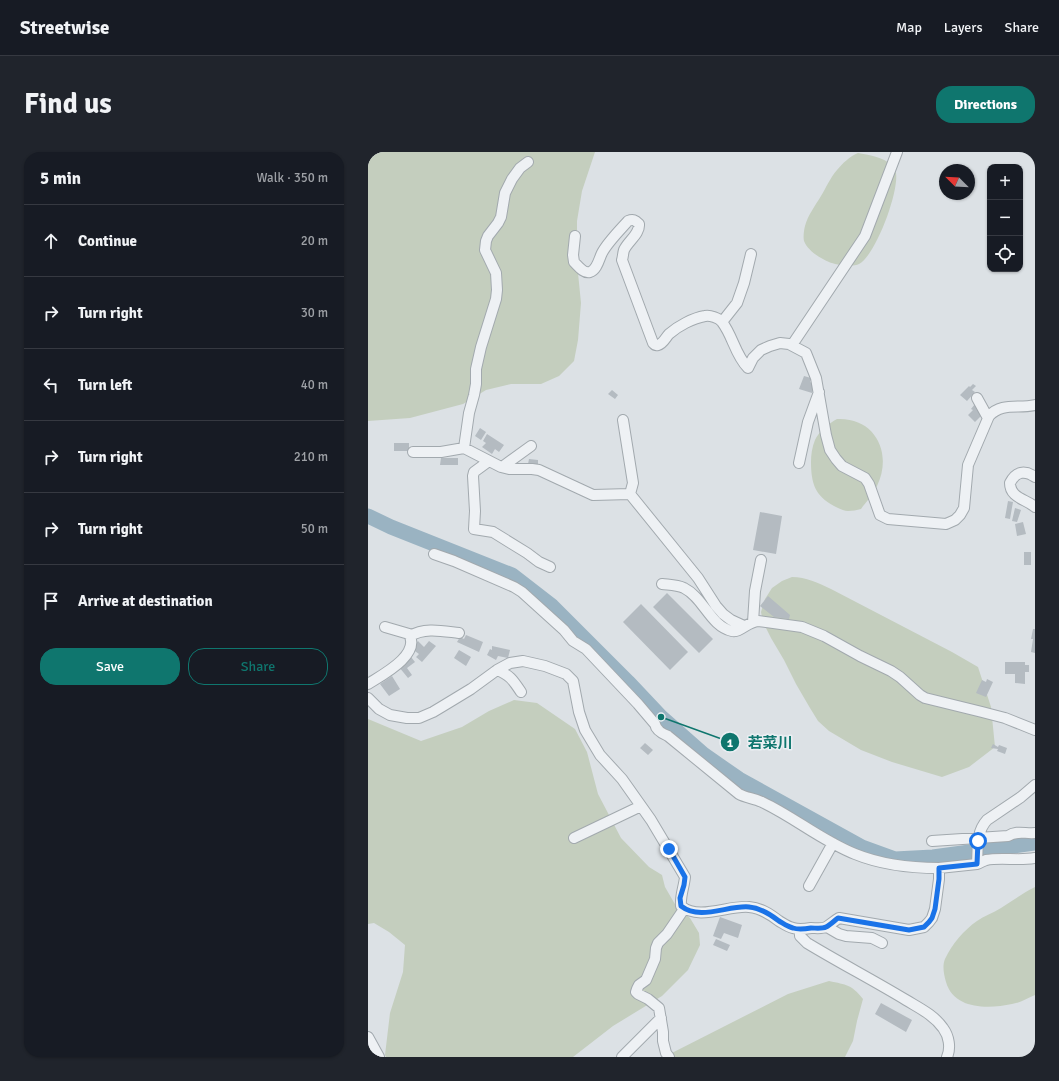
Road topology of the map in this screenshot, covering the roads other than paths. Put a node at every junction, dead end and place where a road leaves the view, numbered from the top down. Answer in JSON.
{"nodes":[{"id":1,"x":897,"y":152,"type":"edge"},
{"id":2,"x":528,"y":162,"type":"dead end"},
{"id":3,"x":575,"y":236,"type":"dead end"},
{"id":4,"x":751,"y":254,"type":"dead end"},
{"id":5,"x":722,"y":322,"type":"junction"},
{"id":6,"x":792,"y":345,"type":"junction"},
{"id":7,"x":819,"y":392,"type":"junction"},
{"id":8,"x":977,"y":398,"type":"dead end"},
{"id":9,"x":1035,"y":405,"type":"edge"},
{"id":10,"x":988,"y":418,"type":"junction"},
{"id":11,"x":622,"y":420,"type":"dead end"},
{"id":12,"x":531,"y":446,"type":"dead end"},
{"id":13,"x":464,"y":448,"type":"junction"},
{"id":14,"x":413,"y":452,"type":"dead end"},
{"id":15,"x":489,"y":461,"type":"junction"},
{"id":16,"x":799,"y":463,"type":"dead end"},
{"id":17,"x":502,"y":467,"type":"junction"},
{"id":18,"x":1035,"y":477,"type":"edge"},
{"id":19,"x":630,"y":494,"type":"junction"},
{"id":20,"x":1035,"y":507,"type":"edge"},
{"id":21,"x":434,"y":554,"type":"dead end"},
{"id":22,"x":761,"y":560,"type":"dead end"},
{"id":23,"x":550,"y":567,"type":"dead end"},
{"id":24,"x":662,"y":584,"type":"dead end"},
{"id":25,"x":748,"y":624,"type":"junction"},
{"id":26,"x":385,"y":627,"type":"dead end"},
{"id":27,"x":459,"y":633,"type":"dead end"},
{"id":28,"x":410,"y":636,"type":"junction"},
{"id":29,"x":497,"y":670,"type":"junction"},
{"id":30,"x":368,"y":684,"type":"edge"},
{"id":31,"x":521,"y":692,"type":"dead end"},
{"id":32,"x":368,"y":698,"type":"edge"},
{"id":33,"x":1034,"y":729,"type":"edge"},
{"id":34,"x":1035,"y":786,"type":"edge"},
{"id":35,"x":641,"y":806,"type":"junction"},
{"id":36,"x":1035,"y":833,"type":"edge"},
{"id":37,"x":574,"y":838,"type":"dead end"},
{"id":38,"x":978,"y":839,"type":"junction"},
{"id":39,"x":932,"y":841,"type":"dead end"},
{"id":40,"x":833,"y":843,"type":"junction"},
{"id":41,"x":1035,"y":858,"type":"edge"},
{"id":42,"x":977,"y":862,"type":"junction"},
{"id":43,"x":939,"y":868,"type":"junction"},
{"id":44,"x":809,"y":886,"type":"dead end"},
{"id":45,"x":684,"y":909,"type":"junction"},
{"id":46,"x":828,"y":927,"type":"junction"},
{"id":47,"x":800,"y":929,"type":"junction"},
{"id":48,"x":882,"y":943,"type":"dead end"},
{"id":49,"x":661,"y":1018,"type":"junction"},
{"id":50,"x":368,"y":1037,"type":"edge"},
{"id":51,"x":379,"y":1057,"type":"edge"},
{"id":52,"x":622,"y":1057,"type":"edge"},
{"id":53,"x":669,"y":1057,"type":"edge"},
{"id":54,"x":947,"y":1057,"type":"edge"}],
"edges":[{"from":1,"to":6,"type":"street"},
{"from":2,"to":13,"type":"street"},
{"from":3,"to":5,"type":"street"},
{"from":4,"to":5,"type":"street"},
{"from":5,"to":6,"type":"street"},
{"from":6,"to":7,"type":"street"},
{"from":7,"to":10,"type":"street"},
{"from":7,"to":16,"type":"street"},
{"from":8,"to":10,"type":"street"},
{"from":9,"to":10,"type":"street"},
{"from":11,"to":19,"type":"street"},
{"from":12,"to":17,"type":"street"},
{"from":13,"to":14,"type":"street"},
{"from":13,"to":15,"type":"street"},
{"from":15,"to":17,"type":"street"},
{"from":15,"to":23,"type":"street"},
{"from":17,"to":19,"type":"street"},
{"from":18,"to":20,"type":"street"},
{"from":19,"to":25,"type":"street"},
{"from":21,"to":40,"type":"street"},
{"from":22,"to":25,"type":"street"},
{"from":24,"to":25,"type":"street"},
{"from":25,"to":33,"type":"street"},
{"from":26,"to":28,"type":"street"},
{"from":27,"to":28,"type":"street"},
{"from":28,"to":30,"type":"street"},
{"from":29,"to":31,"type":"street"},
{"from":29,"to":32,"type":"street"},
{"from":29,"to":35,"type":"street"},
{"from":34,"to":38,"type":"street"},
{"from":35,"to":37,"type":"street"},
{"from":35,"to":45,"type":"street"},
{"from":36,"to":38,"type":"street"},
{"from":38,"to":39,"type":"street"},
{"from":38,"to":42,"type":"street"},
{"from":40,"to":43,"type":"street"},
{"from":40,"to":44,"type":"street"},
{"from":41,"to":42,"type":"street"},
{"from":42,"to":43,"type":"street"},
{"from":43,"to":46,"type":"street"},
{"from":45,"to":47,"type":"street"},
{"from":45,"to":49,"type":"street"},
{"from":46,"to":47,"type":"street"},
{"from":46,"to":48,"type":"street"},
{"from":47,"to":54,"type":"street"},
{"from":49,"to":52,"type":"street"},
{"from":49,"to":53,"type":"street"},
{"from":50,"to":51,"type":"street"}]}
